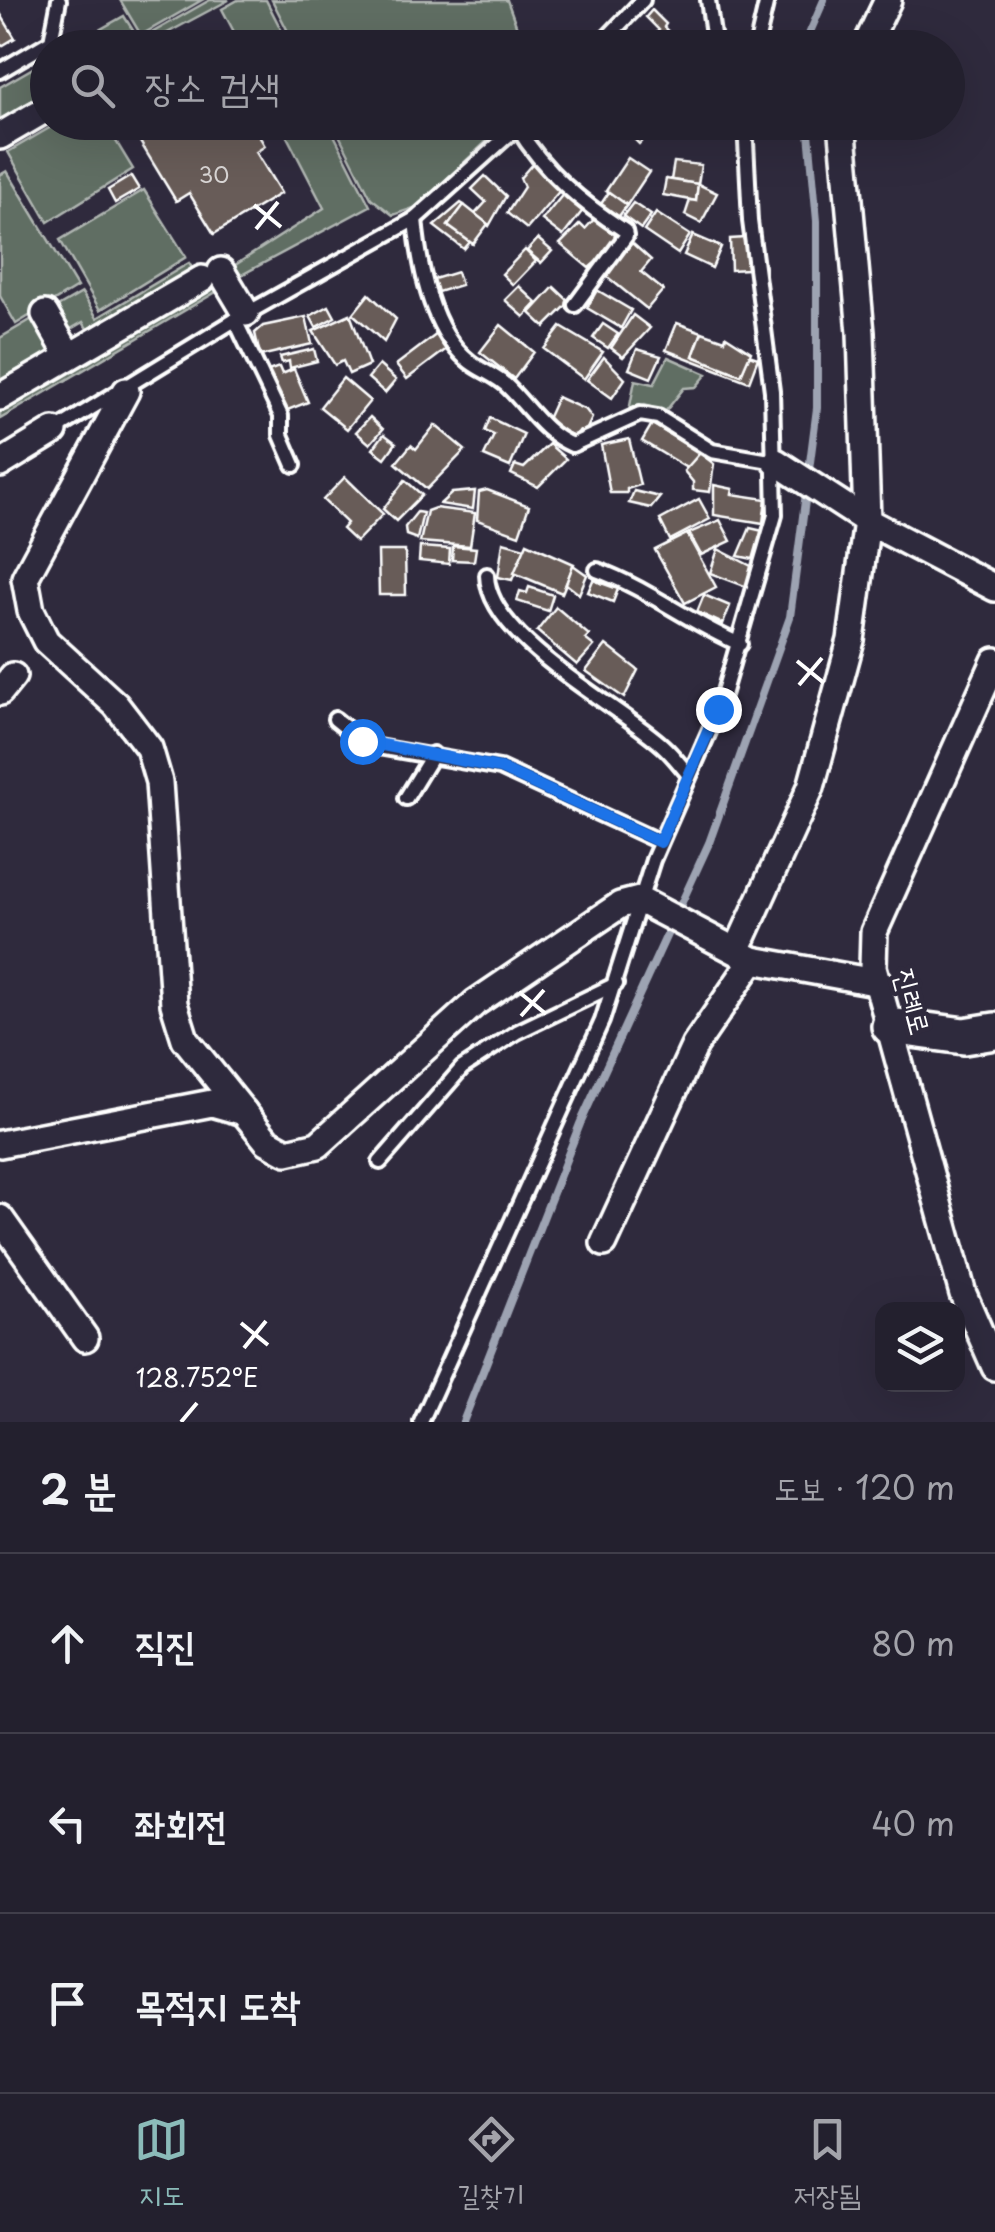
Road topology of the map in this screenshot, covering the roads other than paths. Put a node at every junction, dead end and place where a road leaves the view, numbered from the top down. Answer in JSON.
{"nodes":[{"id":1,"x":58,"y":0,"type":"edge"},
{"id":2,"x":643,"y":0,"type":"edge"},
{"id":3,"x":708,"y":0,"type":"edge"},
{"id":4,"x":767,"y":0,"type":"edge"},
{"id":5,"x":888,"y":0,"type":"edge"},
{"id":6,"x":53,"y":30,"type":"edge"},
{"id":7,"x":614,"y":30,"type":"edge"},
{"id":8,"x":712,"y":30,"type":"edge"},
{"id":9,"x":760,"y":30,"type":"edge"},
{"id":10,"x":874,"y":30,"type":"edge"},
{"id":11,"x":30,"y":53,"type":"edge"},
{"id":12,"x":0,"y":71,"type":"edge"},
{"id":13,"x":30,"y":118,"type":"edge"},
{"id":14,"x":0,"y":136,"type":"edge"},
{"id":15,"x":503,"y":140,"type":"edge"},
{"id":16,"x":529,"y":140,"type":"edge"},
{"id":17,"x":746,"y":140,"type":"edge"},
{"id":18,"x":844,"y":140,"type":"edge"},
{"id":19,"x":415,"y":219,"type":"junction"},
{"id":20,"x":575,"y":305,"type":"dead end"},
{"id":21,"x":45,"y":314,"type":"dead end"},
{"id":22,"x":240,"y":317,"type":"junction"},
{"id":23,"x":69,"y":356,"type":"junction"},
{"id":24,"x":126,"y":391,"type":"junction"},
{"id":25,"x":0,"y":397,"type":"edge"},
{"id":26,"x":54,"y":432,"type":"joint"},
{"id":27,"x":0,"y":464,"type":"edge"},
{"id":28,"x":294,"y":465,"type":"dead end"},
{"id":29,"x":784,"y":468,"type":"junction"},
{"id":30,"x":868,"y":522,"type":"junction"},
{"id":31,"x":597,"y":570,"type":"dead end"},
{"id":32,"x":487,"y":575,"type":"dead end"},
{"id":33,"x":995,"y":588,"type":"edge"},
{"id":34,"x":740,"y":644,"type":"junction"},
{"id":35,"x":995,"y":661,"type":"edge"},
{"id":36,"x":336,"y":719,"type":"dead end"},
{"id":37,"x":433,"y":754,"type":"junction"},
{"id":38,"x":689,"y":776,"type":"junction"},
{"id":39,"x":406,"y":798,"type":"dead end"},
{"id":40,"x":660,"y":842,"type":"junction"},
{"id":41,"x":646,"y":906,"type":"junction"},
{"id":42,"x":746,"y":954,"type":"junction"},
{"id":43,"x":880,"y":983,"type":"junction"},
{"id":44,"x":616,"y":984,"type":"junction"},
{"id":45,"x":890,"y":1026,"type":"junction"},
{"id":46,"x":995,"y":1031,"type":"edge"},
{"id":47,"x":244,"y":1112,"type":"junction"},
{"id":48,"x":0,"y":1144,"type":"edge"},
{"id":49,"x":380,"y":1162,"type":"dead end"},
{"id":50,"x":0,"y":1218,"type":"edge"},
{"id":51,"x":604,"y":1243,"type":"dead end"},
{"id":52,"x":85,"y":1338,"type":"dead end"},
{"id":53,"x":995,"y":1368,"type":"edge"},
{"id":54,"x":420,"y":1422,"type":"edge"}],
"edges":[{"from":1,"to":6,"type":"lane"},
{"from":2,"to":7,"type":"lane"},
{"from":3,"to":8,"type":"lane"},
{"from":4,"to":9,"type":"lane"},
{"from":5,"to":10,"type":"street"},
{"from":11,"to":12,"type":"lane"},
{"from":13,"to":14,"type":"street"},
{"from":15,"to":19,"type":"lane"},
{"from":16,"to":20,"type":"lane"},
{"from":17,"to":29,"type":"lane"},
{"from":18,"to":30,"type":"street"},
{"from":19,"to":22,"type":"lane"},
{"from":19,"to":29,"type":"lane"},
{"from":21,"to":23,"type":"street"},
{"from":22,"to":23,"type":"street"},
{"from":22,"to":24,"type":"lane"},
{"from":22,"to":28,"type":"lane"},
{"from":23,"to":25,"type":"street"},
{"from":24,"to":26,"type":"lane"},
{"from":24,"to":47,"type":"street"},
{"from":26,"to":27,"type":"street"},
{"from":29,"to":30,"type":"street"},
{"from":29,"to":34,"type":"lane"},
{"from":30,"to":33,"type":"street"},
{"from":30,"to":42,"type":"street"},
{"from":31,"to":34,"type":"lane"},
{"from":32,"to":38,"type":"lane"},
{"from":34,"to":38,"type":"lane"},
{"from":35,"to":43,"type":"street","name":"진례로"},
{"from":36,"to":37,"type":"lane"},
{"from":37,"to":39,"type":"lane"},
{"from":37,"to":40,"type":"lane"},
{"from":38,"to":40,"type":"lane"},
{"from":40,"to":41,"type":"lane"},
{"from":41,"to":42,"type":"street"},
{"from":41,"to":44,"type":"lane"},
{"from":41,"to":47,"type":"street"},
{"from":42,"to":43,"type":"street"},
{"from":42,"to":51,"type":"street"},
{"from":43,"to":45,"type":"street","name":"진례로"},
{"from":44,"to":49,"type":"lane"},
{"from":44,"to":54,"type":"lane"},
{"from":45,"to":46,"type":"street"},
{"from":45,"to":53,"type":"street","name":"진례로"},
{"from":47,"to":48,"type":"street"},
{"from":50,"to":52,"type":"street"}]}
